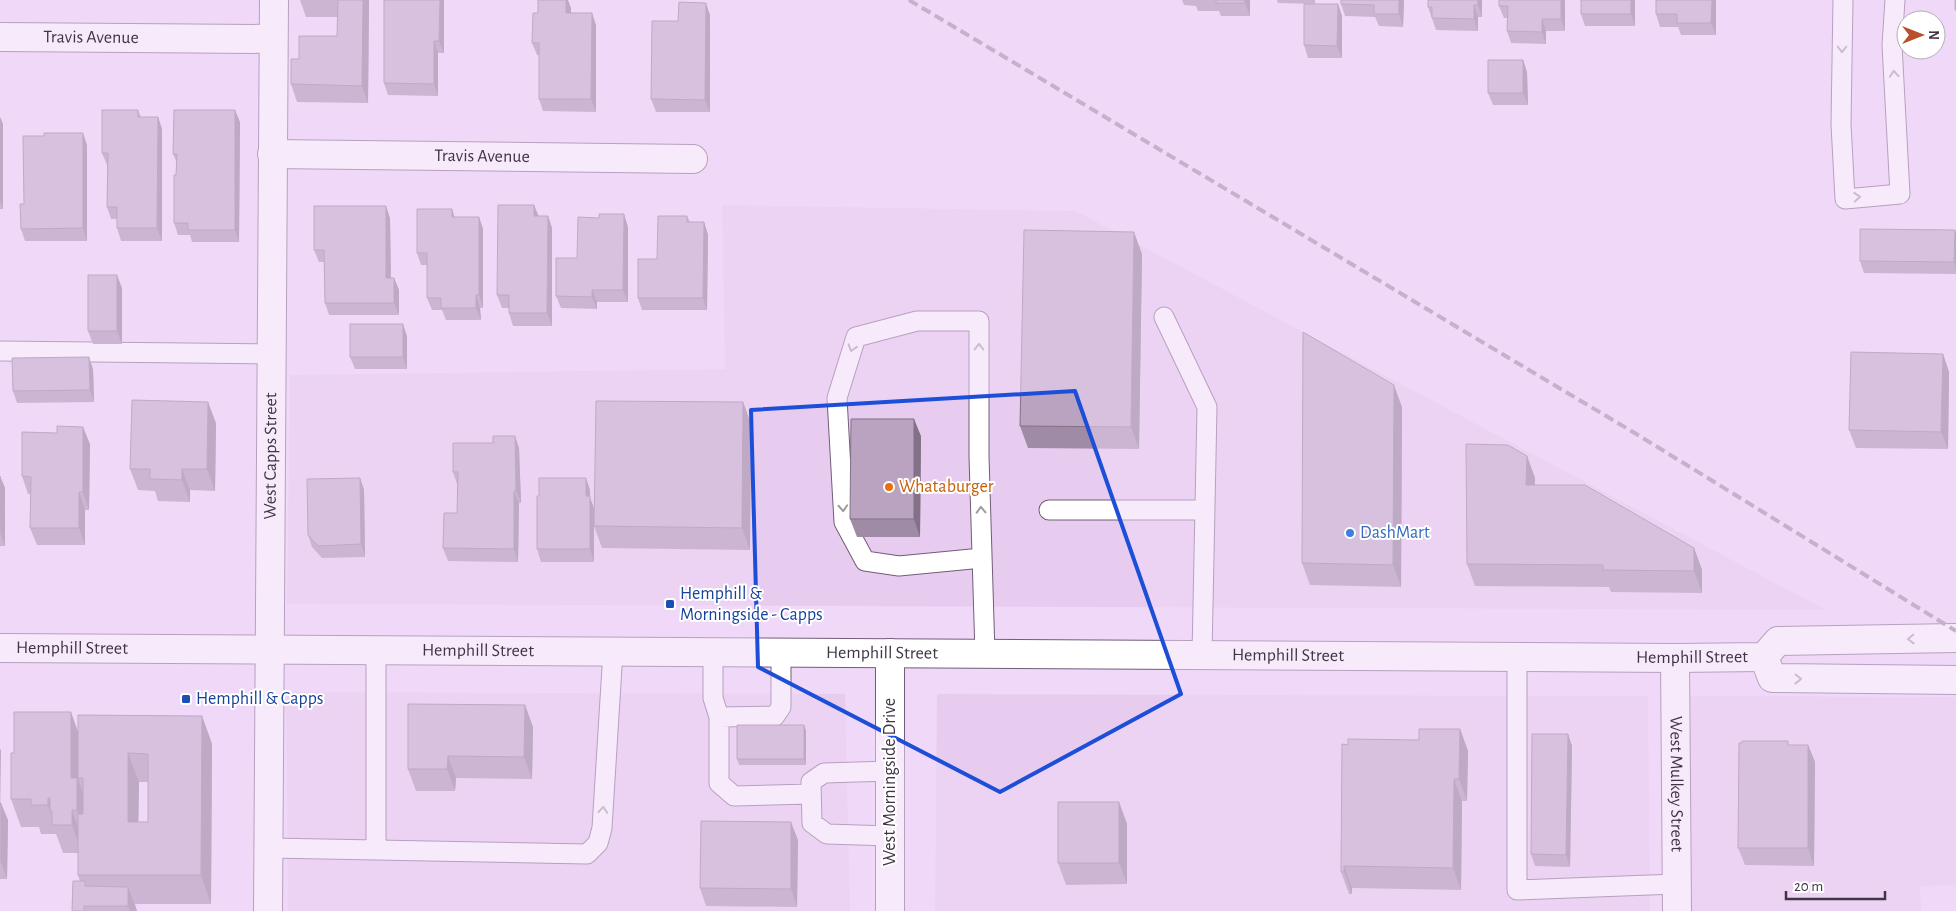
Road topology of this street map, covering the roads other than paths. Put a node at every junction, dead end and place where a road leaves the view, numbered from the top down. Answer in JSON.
{"nodes":[{"id":1,"x":274,"y":0,"type":"edge"},
{"id":2,"x":1842,"y":0,"type":"edge"},
{"id":3,"x":1895,"y":0,"type":"edge"},
{"id":4,"x":0,"y":37,"type":"edge"},
{"id":5,"x":273,"y":39,"type":"junction"},
{"id":6,"x":272,"y":154,"type":"junction"},
{"id":7,"x":693,"y":159,"type":"dead end"},
{"id":8,"x":1164,"y":317,"type":"dead end"},
{"id":9,"x":0,"y":351,"type":"edge"},
{"id":10,"x":272,"y":354,"type":"junction"},
{"id":11,"x":1049,"y":510,"type":"dead end"},
{"id":12,"x":1205,"y":510,"type":"junction"},
{"id":13,"x":982,"y":558,"type":"junction"},
{"id":14,"x":1956,"y":638,"type":"edge"},
{"id":15,"x":0,"y":648,"type":"edge"},
{"id":16,"x":270,"y":649,"type":"junction"},
{"id":17,"x":376,"y":650,"type":"junction"},
{"id":18,"x":612,"y":651,"type":"junction"},
{"id":19,"x":712,"y":652,"type":"junction"},
{"id":20,"x":781,"y":652,"type":"junction"},
{"id":21,"x":890,"y":653,"type":"junction"},
{"id":22,"x":985,"y":654,"type":"junction"},
{"id":23,"x":1202,"y":655,"type":"junction"},
{"id":24,"x":1517,"y":657,"type":"junction"},
{"id":25,"x":1764,"y":657,"type":"junction"},
{"id":26,"x":1675,"y":658,"type":"junction"},
{"id":27,"x":1956,"y":680,"type":"edge"},
{"id":28,"x":718,"y":717,"type":"junction"},
{"id":29,"x":890,"y":771,"type":"junction"},
{"id":30,"x":812,"y":794,"type":"junction"},
{"id":31,"x":890,"y":836,"type":"junction"},
{"id":32,"x":269,"y":848,"type":"junction"},
{"id":33,"x":376,"y":850,"type":"junction"},
{"id":34,"x":1676,"y":884,"type":"junction"},
{"id":35,"x":268,"y":911,"type":"edge"},
{"id":36,"x":890,"y":911,"type":"edge"},
{"id":37,"x":1677,"y":911,"type":"edge"}],
"edges":[{"from":1,"to":5,"type":"main road","name":"West Capps Street"},
{"from":2,"to":3,"type":"lane","one_way":true},
{"from":4,"to":5,"type":"main road","name":"Travis Avenue"},
{"from":5,"to":6,"type":"main road","name":"West Capps Street"},
{"from":6,"to":7,"type":"main road","name":"Travis Avenue"},
{"from":6,"to":10,"type":"main road","name":"West Capps Street"},
{"from":8,"to":12,"type":"lane"},
{"from":9,"to":10,"type":"lane"},
{"from":10,"to":16,"type":"main road","name":"West Capps Street"},
{"from":11,"to":12,"type":"lane"},
{"from":12,"to":23,"type":"lane"},
{"from":13,"to":13,"type":"lane","one_way":true},
{"from":13,"to":22,"type":"lane"},
{"from":14,"to":25,"type":"main road","name":"Hemphill Street","one_way":true},
{"from":15,"to":16,"type":"main road","name":"Hemphill Street"},
{"from":16,"to":17,"type":"main road","name":"Hemphill Street"},
{"from":16,"to":32,"type":"main road","name":"West Capps Street"},
{"from":17,"to":18,"type":"main road","name":"Hemphill Street"},
{"from":17,"to":33,"type":"lane"},
{"from":18,"to":19,"type":"main road","name":"Hemphill Street"},
{"from":33,"to":18,"type":"lane","one_way":true},
{"from":19,"to":20,"type":"main road","name":"Hemphill Street"},
{"from":19,"to":28,"type":"lane"},
{"from":20,"to":21,"type":"main road","name":"Hemphill Street"},
{"from":20,"to":28,"type":"lane"},
{"from":21,"to":22,"type":"main road","name":"Hemphill Street"},
{"from":21,"to":29,"type":"main road","name":"West Morningside Drive"},
{"from":22,"to":23,"type":"main road","name":"Hemphill Street"},
{"from":23,"to":24,"type":"main road","name":"Hemphill Street"},
{"from":24,"to":26,"type":"main road","name":"Hemphill Street"},
{"from":24,"to":34,"type":"lane"},
{"from":25,"to":26,"type":"main road","name":"Hemphill Street"},
{"from":25,"to":27,"type":"main road","name":"Hemphill Street","one_way":true},
{"from":26,"to":34,"type":"main road","name":"West Mulkey Street"},
{"from":28,"to":30,"type":"lane"},
{"from":29,"to":30,"type":"lane"},
{"from":29,"to":31,"type":"main road","name":"West Morningside Drive"},
{"from":30,"to":31,"type":"lane"},
{"from":31,"to":36,"type":"main road","name":"West Morningside Drive"},
{"from":32,"to":33,"type":"lane"},
{"from":32,"to":35,"type":"main road","name":"West Capps Street"},
{"from":34,"to":37,"type":"main road","name":"West Mulkey Street"}]}
